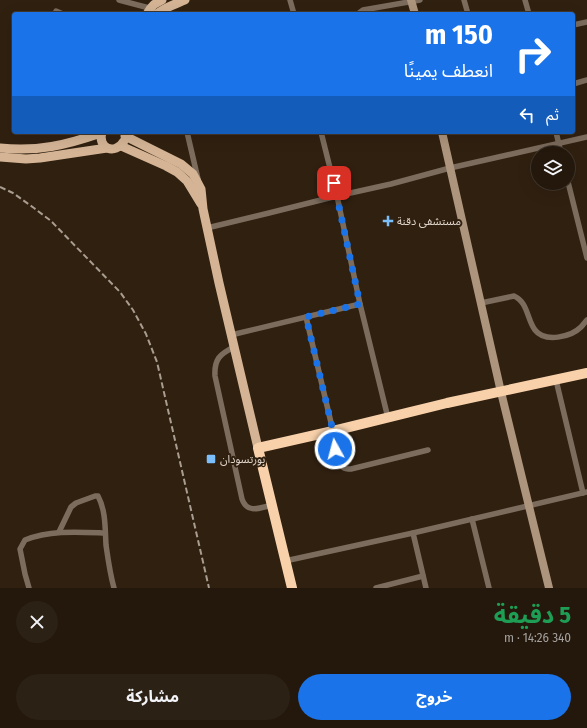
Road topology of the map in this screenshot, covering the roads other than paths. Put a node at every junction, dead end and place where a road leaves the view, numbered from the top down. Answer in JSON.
{"nodes":[{"id":1,"x":119,"y":0,"type":"edge"},
{"id":2,"x":161,"y":0,"type":"edge"},
{"id":3,"x":185,"y":0,"type":"edge"},
{"id":4,"x":290,"y":0,"type":"edge"},
{"id":5,"x":464,"y":0,"type":"edge"},
{"id":6,"x":525,"y":0,"type":"edge"},
{"id":7,"x":414,"y":1,"type":"edge"},
{"id":8,"x":148,"y":11,"type":"edge"},
{"id":9,"x":159,"y":12,"type":"edge"},
{"id":10,"x":293,"y":12,"type":"edge"},
{"id":11,"x":360,"y":12,"type":"edge"},
{"id":12,"x":415,"y":12,"type":"edge"},
{"id":13,"x":467,"y":12,"type":"edge"},
{"id":14,"x":528,"y":12,"type":"edge"},
{"id":15,"x":587,"y":22,"type":"edge"},
{"id":16,"x":575,"y":25,"type":"edge"},
{"id":17,"x":587,"y":80,"type":"edge"},
{"id":18,"x":575,"y":83,"type":"edge"},
{"id":19,"x":99,"y":134,"type":"edge"},
{"id":20,"x":102,"y":134,"type":"edge"},
{"id":21,"x":124,"y":134,"type":"edge"},
{"id":22,"x":187,"y":134,"type":"edge"},
{"id":23,"x":322,"y":134,"type":"edge"},
{"id":24,"x":442,"y":134,"type":"edge"},
{"id":25,"x":556,"y":134,"type":"edge"},
{"id":26,"x":587,"y":137,"type":"edge"},
{"id":27,"x":558,"y":144,"type":"junction"},
{"id":28,"x":121,"y":146,"type":"junction"},
{"id":29,"x":0,"y":148,"type":"edge"},
{"id":30,"x":106,"y":148,"type":"junction"},
{"id":31,"x":0,"y":157,"type":"edge"},
{"id":32,"x":179,"y":168,"type":"junction"},
{"id":33,"x":450,"y":168,"type":"junction"},
{"id":34,"x":201,"y":189,"type":"junction"},
{"id":35,"x":570,"y":190,"type":"edge"},
{"id":36,"x":337,"y":196,"type":"junction"},
{"id":37,"x":203,"y":208,"type":"junction"},
{"id":38,"x":207,"y":228,"type":"junction"},
{"id":39,"x":584,"y":237,"type":"edge"},
{"id":40,"x":587,"y":258,"type":"edge"},
{"id":41,"x":481,"y":303,"type":"junction"},
{"id":42,"x":360,"y":304,"type":"junction"},
{"id":43,"x":306,"y":317,"type":"junction"},
{"id":44,"x":587,"y":320,"type":"edge"},
{"id":45,"x":231,"y":335,"type":"junction"},
{"id":46,"x":234,"y":347,"type":"junction"},
{"id":47,"x":587,"y":373,"type":"edge"},
{"id":48,"x":556,"y":380,"type":"junction"},
{"id":49,"x":501,"y":392,"type":"junction"},
{"id":50,"x":388,"y":418,"type":"junction"},
{"id":51,"x":333,"y":431,"type":"junction"},
{"id":52,"x":258,"y":448,"type":"junction"},
{"id":53,"x":428,"y":450,"type":"dead end"},
{"id":54,"x":586,"y":493,"type":"edge"},
{"id":55,"x":272,"y":505,"type":"junction"},
{"id":56,"x":528,"y":506,"type":"junction"},
{"id":57,"x":472,"y":519,"type":"junction"},
{"id":58,"x":59,"y":532,"type":"junction"},
{"id":59,"x":105,"y":533,"type":"junction"},
{"id":60,"x":413,"y":533,"type":"junction"},
{"id":61,"x":285,"y":561,"type":"junction"},
{"id":62,"x":424,"y":576,"type":"junction"},
{"id":63,"x":29,"y":588,"type":"edge"},
{"id":64,"x":114,"y":588,"type":"edge"},
{"id":65,"x":292,"y":588,"type":"edge"},
{"id":66,"x":378,"y":588,"type":"edge"},
{"id":67,"x":426,"y":588,"type":"edge"},
{"id":68,"x":489,"y":588,"type":"edge"},
{"id":69,"x":549,"y":588,"type":"edge"}],
"edges":[{"from":1,"to":8,"type":"street"},
{"from":2,"to":8,"type":"main road"},
{"from":3,"to":9,"type":"main road"},
{"from":4,"to":10,"type":"street"},
{"from":5,"to":13,"type":"street"},
{"from":6,"to":14,"type":"street"},
{"from":7,"to":11,"type":"street"},
{"from":7,"to":12,"type":"street"},
{"from":8,"to":9,"type":"street"},
{"from":15,"to":16,"type":"street"},
{"from":17,"to":18,"type":"street"},
{"from":19,"to":29,"type":"main road"},
{"from":20,"to":30,"type":"main road"},
{"from":21,"to":28,"type":"main road"},
{"from":21,"to":32,"type":"main road"},
{"from":22,"to":34,"type":"street"},
{"from":23,"to":36,"type":"street"},
{"from":24,"to":33,"type":"street"},
{"from":25,"to":27,"type":"street"},
{"from":26,"to":27,"type":"street"},
{"from":27,"to":33,"type":"street"},
{"from":28,"to":30,"type":"main road"},
{"from":28,"to":32,"type":"main road"},
{"from":30,"to":31,"type":"main road"},
{"from":32,"to":34,"type":"main road"},
{"from":32,"to":37,"type":"main road"},
{"from":33,"to":36,"type":"street"},
{"from":33,"to":41,"type":"street"},
{"from":34,"to":37,"type":"main road"},
{"from":35,"to":39,"type":"street"},
{"from":36,"to":38,"type":"street"},
{"from":36,"to":42,"type":"street"},
{"from":37,"to":38,"type":"main road"},
{"from":38,"to":45,"type":"main road"},
{"from":39,"to":40,"type":"street"},
{"from":41,"to":44,"type":"street"},
{"from":41,"to":49,"type":"street"},
{"from":42,"to":43,"type":"street"},
{"from":42,"to":50,"type":"street"},
{"from":43,"to":45,"type":"street"},
{"from":43,"to":51,"type":"street"},
{"from":45,"to":46,"type":"main road"},
{"from":46,"to":52,"type":"main road"},
{"from":46,"to":55,"type":"street"},
{"from":47,"to":48,"type":"highway"},
{"from":48,"to":49,"type":"highway"},
{"from":48,"to":54,"type":"street"},
{"from":49,"to":50,"type":"highway"},
{"from":49,"to":56,"type":"street"},
{"from":50,"to":51,"type":"highway"},
{"from":51,"to":52,"type":"highway"},
{"from":51,"to":53,"type":"street"},
{"from":52,"to":55,"type":"highway"},
{"from":54,"to":56,"type":"street"},
{"from":55,"to":61,"type":"highway"},
{"from":56,"to":57,"type":"street"},
{"from":56,"to":69,"type":"street"},
{"from":57,"to":60,"type":"street"},
{"from":57,"to":68,"type":"street"},
{"from":58,"to":59,"type":"street"},
{"from":58,"to":59,"type":"street"},
{"from":58,"to":63,"type":"street"},
{"from":59,"to":64,"type":"street"},
{"from":60,"to":61,"type":"street"},
{"from":60,"to":62,"type":"street"},
{"from":61,"to":65,"type":"highway"},
{"from":62,"to":66,"type":"street"},
{"from":62,"to":67,"type":"street"}]}
